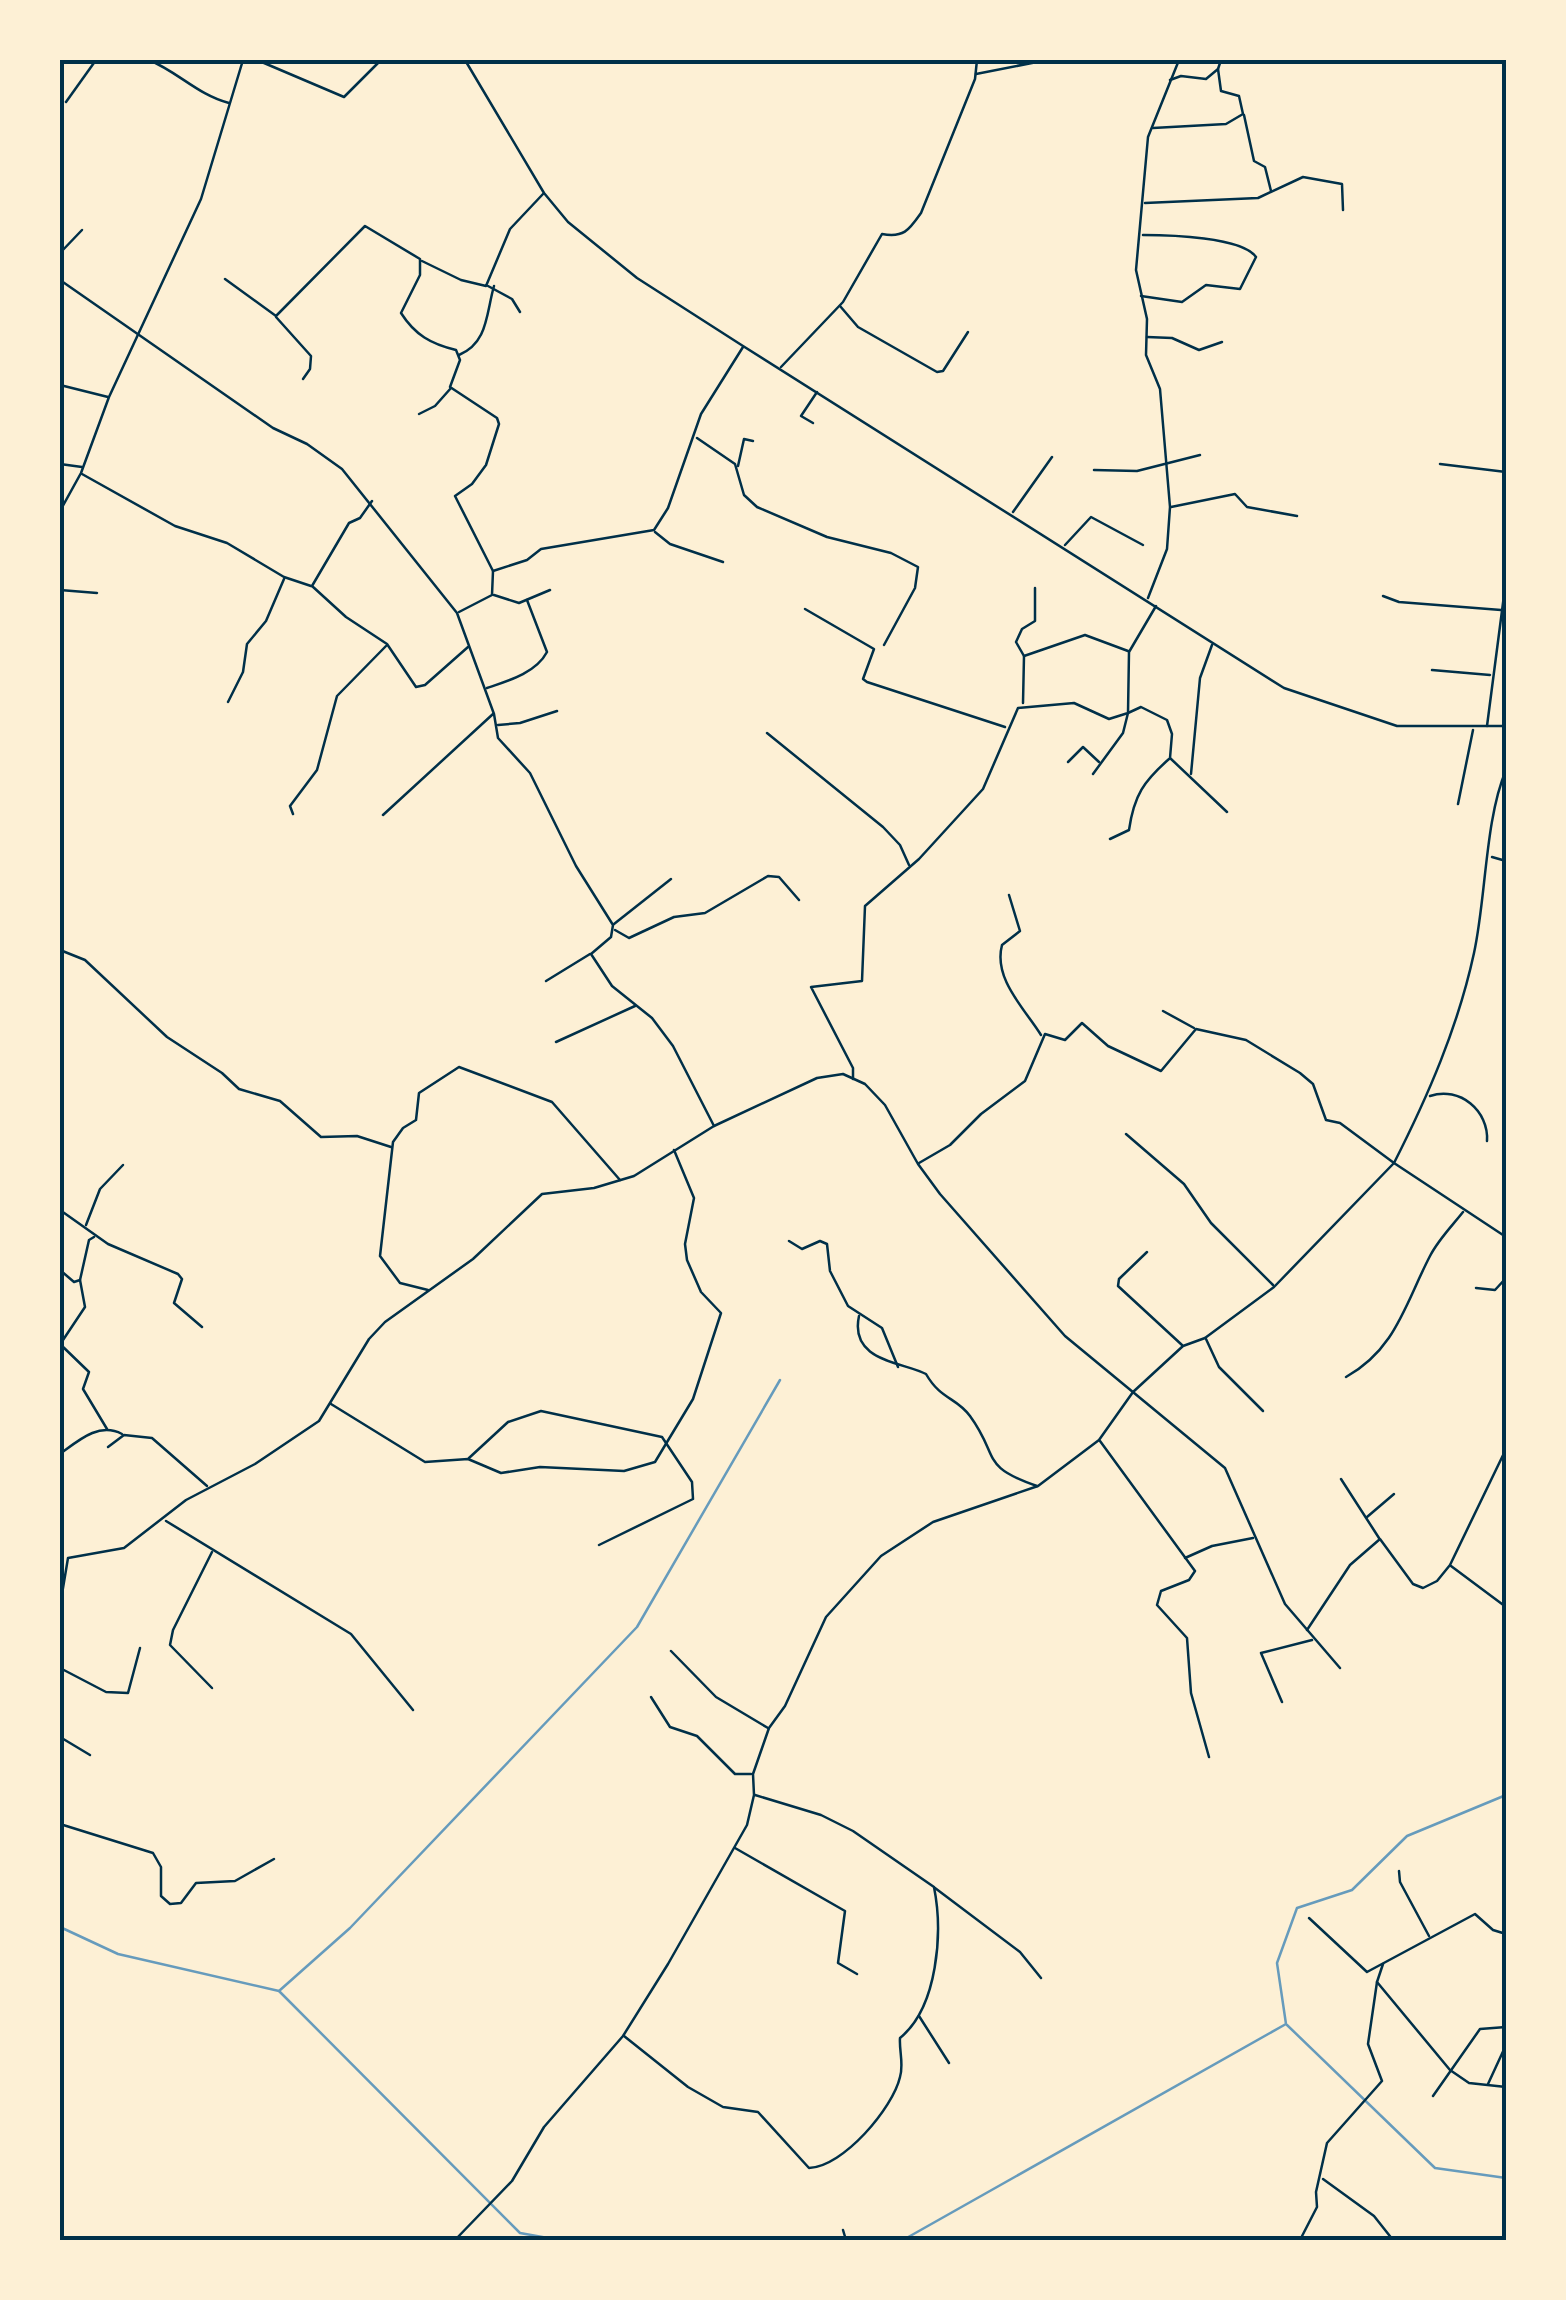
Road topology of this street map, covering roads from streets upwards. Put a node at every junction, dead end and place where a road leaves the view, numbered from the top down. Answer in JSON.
{"nodes":[{"id":1,"x":96,"y":60,"type":"edge"},
{"id":2,"x":150,"y":60,"type":"edge"},
{"id":3,"x":243,"y":60,"type":"edge"},
{"id":4,"x":257,"y":60,"type":"edge"},
{"id":5,"x":381,"y":60,"type":"edge"},
{"id":6,"x":400,"y":60,"type":"edge"},
{"id":7,"x":411,"y":60,"type":"edge"},
{"id":8,"x":465,"y":60,"type":"edge"},
{"id":9,"x":977,"y":60,"type":"edge"},
{"id":10,"x":1047,"y":60,"type":"edge"},
{"id":11,"x":1179,"y":60,"type":"edge"},
{"id":12,"x":1220,"y":60,"type":"edge"},
{"id":13,"x":1218,"y":69,"type":"junction"},
{"id":14,"x":976,"y":74,"type":"junction"},
{"id":15,"x":1170,"y":80,"type":"junction"},
{"id":16,"x":66,"y":102,"type":"dead end"},
{"id":17,"x":230,"y":104,"type":"junction"},
{"id":18,"x":1243,"y":114,"type":"junction"},
{"id":19,"x":1151,"y":128,"type":"junction"},
{"id":20,"x":1271,"y":191,"type":"junction"},
{"id":21,"x":544,"y":193,"type":"junction"},
{"id":22,"x":1144,"y":203,"type":"junction"},
{"id":23,"x":1343,"y":210,"type":"dead end"},
{"id":24,"x":82,"y":230,"type":"dead end"},
{"id":25,"x":1142,"y":235,"type":"junction"},
{"id":26,"x":60,"y":253,"type":"edge"},
{"id":27,"x":420,"y":261,"type":"junction"},
{"id":28,"x":225,"y":279,"type":"dead end"},
{"id":29,"x":60,"y":280,"type":"edge"},
{"id":30,"x":486,"y":286,"type":"junction"},
{"id":31,"x":494,"y":286,"type":"junction"},
{"id":32,"x":1141,"y":296,"type":"junction"},
{"id":33,"x":839,"y":305,"type":"junction"},
{"id":34,"x":520,"y":312,"type":"dead end"},
{"id":35,"x":276,"y":316,"type":"junction"},
{"id":36,"x":968,"y":332,"type":"dead end"},
{"id":37,"x":140,"y":335,"type":"junction"},
{"id":38,"x":1146,"y":337,"type":"junction"},
{"id":39,"x":1222,"y":342,"type":"dead end"},
{"id":40,"x":743,"y":346,"type":"junction"},
{"id":41,"x":459,"y":356,"type":"junction"},
{"id":42,"x":780,"y":367,"type":"junction"},
{"id":43,"x":303,"y":379,"type":"dead end"},
{"id":44,"x":60,"y":385,"type":"edge"},
{"id":45,"x":451,"y":388,"type":"junction"},
{"id":46,"x":818,"y":391,"type":"junction"},
{"id":47,"x":109,"y":397,"type":"junction"},
{"id":48,"x":419,"y":414,"type":"dead end"},
{"id":49,"x":813,"y":422,"type":"dead end"},
{"id":50,"x":696,"y":437,"type":"junction"},
{"id":51,"x":752,"y":441,"type":"dead end"},
{"id":52,"x":1200,"y":455,"type":"dead end"},
{"id":53,"x":1052,"y":457,"type":"dead end"},
{"id":54,"x":1164,"y":462,"type":"junction"},
{"id":55,"x":60,"y":464,"type":"edge"},
{"id":56,"x":1440,"y":464,"type":"dead end"},
{"id":57,"x":736,"y":466,"type":"junction"},
{"id":58,"x":84,"y":467,"type":"junction"},
{"id":59,"x":1094,"y":470,"type":"dead end"},
{"id":60,"x":1506,"y":472,"type":"edge"},
{"id":61,"x":82,"y":473,"type":"junction"},
{"id":62,"x":372,"y":502,"type":"junction"},
{"id":63,"x":1170,"y":507,"type":"junction"},
{"id":64,"x":60,"y":512,"type":"edge"},
{"id":65,"x":1013,"y":513,"type":"junction"},
{"id":66,"x":1298,"y":516,"type":"dead end"},
{"id":67,"x":654,"y":530,"type":"junction"},
{"id":68,"x":1142,"y":545,"type":"dead end"},
{"id":69,"x":1064,"y":546,"type":"junction"},
{"id":70,"x":723,"y":562,"type":"dead end"},
{"id":71,"x":492,"y":571,"type":"junction"},
{"id":72,"x":284,"y":578,"type":"junction"},
{"id":73,"x":1506,"y":580,"type":"edge"},
{"id":74,"x":312,"y":586,"type":"junction"},
{"id":75,"x":1036,"y":588,"type":"dead end"},
{"id":76,"x":60,"y":590,"type":"edge"},
{"id":77,"x":550,"y":590,"type":"dead end"},
{"id":78,"x":97,"y":593,"type":"dead end"},
{"id":79,"x":492,"y":595,"type":"junction"},
{"id":80,"x":1383,"y":596,"type":"dead end"},
{"id":81,"x":1148,"y":599,"type":"junction"},
{"id":82,"x":527,"y":600,"type":"junction"},
{"id":83,"x":1157,"y":605,"type":"junction"},
{"id":84,"x":805,"y":608,"type":"dead end"},
{"id":85,"x":1503,"y":610,"type":"junction"},
{"id":86,"x":457,"y":613,"type":"junction"},
{"id":87,"x":388,"y":644,"type":"junction"},
{"id":88,"x":1212,"y":644,"type":"junction"},
{"id":89,"x":884,"y":645,"type":"dead end"},
{"id":90,"x":469,"y":646,"type":"junction"},
{"id":91,"x":1130,"y":652,"type":"junction"},
{"id":92,"x":1024,"y":656,"type":"junction"},
{"id":93,"x":1432,"y":670,"type":"dead end"},
{"id":94,"x":1492,"y":675,"type":"junction"},
{"id":95,"x":485,"y":688,"type":"junction"},
{"id":96,"x":228,"y":702,"type":"dead end"},
{"id":97,"x":1022,"y":706,"type":"junction"},
{"id":98,"x":557,"y":711,"type":"dead end"},
{"id":99,"x":1128,"y":713,"type":"junction"},
{"id":100,"x":494,"y":714,"type":"junction"},
{"id":101,"x":496,"y":724,"type":"junction"},
{"id":102,"x":1506,"y":726,"type":"edge"},
{"id":103,"x":1007,"y":728,"type":"junction"},
{"id":104,"x":1473,"y":728,"type":"junction"},
{"id":105,"x":1487,"y":728,"type":"junction"},
{"id":106,"x":767,"y":733,"type":"dead end"},
{"id":107,"x":1170,"y":758,"type":"junction"},
{"id":108,"x":1068,"y":762,"type":"dead end"},
{"id":109,"x":1099,"y":763,"type":"junction"},
{"id":110,"x":1506,"y":770,"type":"edge"},
{"id":111,"x":1093,"y":774,"type":"dead end"},
{"id":112,"x":1190,"y":777,"type":"junction"},
{"id":113,"x":1458,"y":804,"type":"dead end"},
{"id":114,"x":1497,"y":808,"type":"junction"},
{"id":115,"x":1506,"y":811,"type":"edge"},
{"id":116,"x":1227,"y":812,"type":"dead end"},
{"id":117,"x":293,"y":814,"type":"dead end"},
{"id":118,"x":383,"y":815,"type":"dead end"},
{"id":119,"x":1110,"y":838,"type":"dead end"},
{"id":120,"x":1490,"y":856,"type":"junction"},
{"id":121,"x":1506,"y":861,"type":"edge"},
{"id":122,"x":909,"y":866,"type":"junction"},
{"id":123,"x":671,"y":879,"type":"dead end"},
{"id":124,"x":1009,"y":895,"type":"dead end"},
{"id":125,"x":798,"y":900,"type":"dead end"},
{"id":126,"x":614,"y":927,"type":"junction"},
{"id":127,"x":60,"y":950,"type":"edge"},
{"id":128,"x":591,"y":954,"type":"junction"},
{"id":129,"x":546,"y":982,"type":"dead end"},
{"id":130,"x":636,"y":1006,"type":"junction"},
{"id":131,"x":1163,"y":1010,"type":"dead end"},
{"id":132,"x":1196,"y":1029,"type":"junction"},
{"id":133,"x":1042,"y":1037,"type":"junction"},
{"id":134,"x":556,"y":1042,"type":"dead end"},
{"id":135,"x":853,"y":1079,"type":"junction"},
{"id":136,"x":1428,"y":1096,"type":"junction"},
{"id":137,"x":714,"y":1126,"type":"junction"},
{"id":138,"x":1126,"y":1134,"type":"dead end"},
{"id":139,"x":1487,"y":1141,"type":"dead end"},
{"id":140,"x":392,"y":1148,"type":"junction"},
{"id":141,"x":674,"y":1150,"type":"junction"},
{"id":142,"x":1394,"y":1163,"type":"junction"},
{"id":143,"x":918,"y":1164,"type":"junction"},
{"id":144,"x":123,"y":1165,"type":"dead end"},
{"id":145,"x":621,"y":1181,"type":"junction"},
{"id":146,"x":60,"y":1210,"type":"edge"},
{"id":147,"x":1464,"y":1211,"type":"junction"},
{"id":148,"x":86,"y":1226,"type":"junction"},
{"id":149,"x":96,"y":1236,"type":"junction"},
{"id":150,"x":1506,"y":1237,"type":"edge"},
{"id":151,"x":789,"y":1241,"type":"dead end"},
{"id":152,"x":1147,"y":1252,"type":"dead end"},
{"id":153,"x":60,"y":1270,"type":"edge"},
{"id":154,"x":1506,"y":1278,"type":"edge"},
{"id":155,"x":80,"y":1280,"type":"junction"},
{"id":156,"x":1274,"y":1286,"type":"junction"},
{"id":157,"x":1476,"y":1288,"type":"dead end"},
{"id":158,"x":430,"y":1292,"type":"junction"},
{"id":159,"x":859,"y":1316,"type":"junction"},
{"id":160,"x":202,"y":1327,"type":"dead end"},
{"id":161,"x":1205,"y":1338,"type":"junction"},
{"id":162,"x":60,"y":1344,"type":"edge"},
{"id":163,"x":1183,"y":1346,"type":"junction"},
{"id":164,"x":898,"y":1368,"type":"junction"},
{"id":165,"x":1346,"y":1377,"type":"dead end"},
{"id":166,"x":1133,"y":1392,"type":"junction"},
{"id":167,"x":330,"y":1403,"type":"junction"},
{"id":168,"x":1263,"y":1411,"type":"dead end"},
{"id":169,"x":107,"y":1429,"type":"junction"},
{"id":170,"x":124,"y":1435,"type":"junction"},
{"id":171,"x":1099,"y":1440,"type":"junction"},
{"id":172,"x":663,"y":1445,"type":"junction"},
{"id":173,"x":108,"y":1447,"type":"dead end"},
{"id":174,"x":1506,"y":1449,"type":"edge"},
{"id":175,"x":60,"y":1454,"type":"edge"},
{"id":176,"x":468,"y":1459,"type":"junction"},
{"id":177,"x":1341,"y":1479,"type":"dead end"},
{"id":178,"x":1038,"y":1486,"type":"junction"},
{"id":179,"x":208,"y":1487,"type":"junction"},
{"id":180,"x":1394,"y":1494,"type":"dead end"},
{"id":181,"x":1366,"y":1518,"type":"junction"},
{"id":182,"x":165,"y":1520,"type":"junction"},
{"id":183,"x":1254,"y":1538,"type":"junction"},
{"id":184,"x":1380,"y":1539,"type":"junction"},
{"id":185,"x":599,"y":1545,"type":"dead end"},
{"id":186,"x":213,"y":1550,"type":"junction"},
{"id":187,"x":60,"y":1557,"type":"edge"},
{"id":188,"x":68,"y":1558,"type":"junction"},
{"id":189,"x":1184,"y":1559,"type":"junction"},
{"id":190,"x":1450,"y":1565,"type":"junction"},
{"id":191,"x":60,"y":1606,"type":"edge"},
{"id":192,"x":1506,"y":1607,"type":"edge"},
{"id":193,"x":1306,"y":1631,"type":"junction"},
{"id":194,"x":1314,"y":1640,"type":"junction"},
{"id":195,"x":140,"y":1648,"type":"dead end"},
{"id":196,"x":670,"y":1651,"type":"dead end"},
{"id":197,"x":60,"y":1668,"type":"edge"},
{"id":198,"x":1340,"y":1668,"type":"dead end"},
{"id":199,"x":212,"y":1688,"type":"dead end"},
{"id":200,"x":650,"y":1697,"type":"dead end"},
{"id":201,"x":1282,"y":1702,"type":"dead end"},
{"id":202,"x":413,"y":1710,"type":"dead end"},
{"id":203,"x":770,"y":1728,"type":"junction"},
{"id":204,"x":60,"y":1738,"type":"edge"},
{"id":205,"x":90,"y":1755,"type":"dead end"},
{"id":206,"x":1209,"y":1758,"type":"dead end"},
{"id":207,"x":753,"y":1774,"type":"junction"},
{"id":208,"x":754,"y":1794,"type":"junction"},
{"id":209,"x":60,"y":1824,"type":"edge"},
{"id":210,"x":734,"y":1848,"type":"junction"},
{"id":211,"x":274,"y":1860,"type":"dead end"},
{"id":212,"x":1400,"y":1870,"type":"dead end"},
{"id":213,"x":934,"y":1887,"type":"junction"},
{"id":214,"x":1309,"y":1918,"type":"dead end"},
{"id":215,"x":1506,"y":1934,"type":"edge"},
{"id":216,"x":1429,"y":1938,"type":"junction"},
{"id":217,"x":1384,"y":1963,"type":"junction"},
{"id":218,"x":857,"y":1974,"type":"dead end"},
{"id":219,"x":1041,"y":1978,"type":"dead end"},
{"id":220,"x":1377,"y":1982,"type":"junction"},
{"id":221,"x":919,"y":2014,"type":"junction"},
{"id":222,"x":1506,"y":2028,"type":"edge"},
{"id":223,"x":622,"y":2036,"type":"junction"},
{"id":224,"x":1506,"y":2045,"type":"edge"},
{"id":225,"x":949,"y":2063,"type":"dead end"},
{"id":226,"x":1450,"y":2070,"type":"junction"},
{"id":227,"x":1488,"y":2084,"type":"junction"},
{"id":228,"x":1506,"y":2086,"type":"edge"},
{"id":229,"x":1433,"y":2096,"type":"dead end"},
{"id":230,"x":1322,"y":2178,"type":"junction"},
{"id":231,"x":843,"y":2230,"type":"dead end"},
{"id":232,"x":455,"y":2240,"type":"edge"},
{"id":233,"x":846,"y":2240,"type":"edge"},
{"id":234,"x":1300,"y":2240,"type":"edge"},
{"id":235,"x":1393,"y":2240,"type":"edge"}],
"edges":[{"from":1,"to":16,"type":"street"},
{"from":2,"to":17,"type":"street"},
{"from":3,"to":17,"type":"street"},
{"from":4,"to":5,"type":"street"},
{"from":6,"to":7,"type":"street"},
{"from":8,"to":21,"type":"street"},
{"from":9,"to":14,"type":"street"},
{"from":10,"to":14,"type":"street"},
{"from":11,"to":15,"type":"street"},
{"from":12,"to":13,"type":"street"},
{"from":13,"to":15,"type":"street"},
{"from":13,"to":18,"type":"street"},
{"from":14,"to":33,"type":"street"},
{"from":15,"to":19,"type":"street"},
{"from":17,"to":37,"type":"street"},
{"from":18,"to":19,"type":"street"},
{"from":18,"to":20,"type":"street"},
{"from":19,"to":22,"type":"street"},
{"from":20,"to":22,"type":"street"},
{"from":20,"to":23,"type":"street"},
{"from":21,"to":30,"type":"street"},
{"from":21,"to":40,"type":"street"},
{"from":22,"to":25,"type":"street"},
{"from":24,"to":26,"type":"street"},
{"from":25,"to":32,"type":"street"},
{"from":25,"to":32,"type":"street"},
{"from":27,"to":30,"type":"street"},
{"from":27,"to":35,"type":"street"},
{"from":27,"to":41,"type":"street"},
{"from":28,"to":35,"type":"street"},
{"from":29,"to":37,"type":"street"},
{"from":30,"to":31,"type":"street"},
{"from":31,"to":34,"type":"street"},
{"from":31,"to":41,"type":"street"},
{"from":32,"to":38,"type":"street"},
{"from":33,"to":36,"type":"street"},
{"from":33,"to":42,"type":"street"},
{"from":35,"to":43,"type":"street"},
{"from":37,"to":47,"type":"street"},
{"from":37,"to":62,"type":"street"},
{"from":38,"to":39,"type":"street"},
{"from":38,"to":54,"type":"street"},
{"from":40,"to":42,"type":"street"},
{"from":40,"to":50,"type":"street"},
{"from":41,"to":45,"type":"street"},
{"from":42,"to":46,"type":"street"},
{"from":44,"to":47,"type":"street"},
{"from":45,"to":48,"type":"street"},
{"from":45,"to":71,"type":"street"},
{"from":46,"to":49,"type":"street"},
{"from":46,"to":65,"type":"street"},
{"from":47,"to":58,"type":"street"},
{"from":50,"to":57,"type":"street"},
{"from":50,"to":67,"type":"street"},
{"from":51,"to":57,"type":"street"},
{"from":52,"to":54,"type":"street"},
{"from":53,"to":65,"type":"street"},
{"from":54,"to":59,"type":"street"},
{"from":54,"to":63,"type":"street"},
{"from":55,"to":58,"type":"street"},
{"from":56,"to":60,"type":"street"},
{"from":57,"to":89,"type":"street"},
{"from":58,"to":61,"type":"street"},
{"from":61,"to":64,"type":"street"},
{"from":61,"to":72,"type":"street"},
{"from":62,"to":74,"type":"street"},
{"from":62,"to":86,"type":"street"},
{"from":63,"to":66,"type":"street"},
{"from":63,"to":81,"type":"street"},
{"from":65,"to":69,"type":"street"},
{"from":67,"to":70,"type":"street"},
{"from":67,"to":71,"type":"street"},
{"from":68,"to":69,"type":"street"},
{"from":69,"to":81,"type":"street"},
{"from":71,"to":79,"type":"street"},
{"from":72,"to":74,"type":"street"},
{"from":72,"to":96,"type":"street"},
{"from":73,"to":85,"type":"street"},
{"from":74,"to":87,"type":"street"},
{"from":75,"to":92,"type":"street"},
{"from":76,"to":78,"type":"street"},
{"from":77,"to":82,"type":"street"},
{"from":79,"to":82,"type":"street"},
{"from":79,"to":86,"type":"street"},
{"from":80,"to":85,"type":"street"},
{"from":81,"to":83,"type":"street"},
{"from":82,"to":95,"type":"street"},
{"from":83,"to":88,"type":"street"},
{"from":83,"to":91,"type":"street"},
{"from":84,"to":103,"type":"street"},
{"from":85,"to":94,"type":"street"},
{"from":86,"to":90,"type":"street"},
{"from":87,"to":90,"type":"street"},
{"from":87,"to":117,"type":"street"},
{"from":88,"to":104,"type":"street"},
{"from":88,"to":112,"type":"street"},
{"from":90,"to":95,"type":"street"},
{"from":91,"to":92,"type":"street"},
{"from":91,"to":99,"type":"street"},
{"from":92,"to":97,"type":"street"},
{"from":93,"to":94,"type":"street"},
{"from":94,"to":105,"type":"street"},
{"from":95,"to":100,"type":"street"},
{"from":97,"to":99,"type":"street"},
{"from":97,"to":103,"type":"street"},
{"from":98,"to":101,"type":"street"},
{"from":99,"to":107,"type":"street"},
{"from":99,"to":109,"type":"street"},
{"from":100,"to":101,"type":"street"},
{"from":100,"to":118,"type":"street"},
{"from":101,"to":126,"type":"street"},
{"from":102,"to":105,"type":"street"},
{"from":103,"to":122,"type":"street"},
{"from":104,"to":105,"type":"street"},
{"from":104,"to":113,"type":"street"},
{"from":106,"to":122,"type":"street"},
{"from":107,"to":112,"type":"street"},
{"from":107,"to":119,"type":"street"},
{"from":108,"to":109,"type":"street"},
{"from":109,"to":111,"type":"street"},
{"from":110,"to":114,"type":"street"},
{"from":112,"to":116,"type":"street"},
{"from":114,"to":115,"type":"street"},
{"from":114,"to":120,"type":"street"},
{"from":120,"to":121,"type":"street"},
{"from":120,"to":136,"type":"street"},
{"from":122,"to":135,"type":"street"},
{"from":123,"to":126,"type":"street"},
{"from":124,"to":133,"type":"street"},
{"from":125,"to":126,"type":"street"},
{"from":126,"to":128,"type":"street"},
{"from":127,"to":140,"type":"street"},
{"from":128,"to":129,"type":"street"},
{"from":128,"to":130,"type":"street"},
{"from":130,"to":134,"type":"street"},
{"from":130,"to":137,"type":"street"},
{"from":131,"to":132,"type":"street"},
{"from":132,"to":133,"type":"street"},
{"from":132,"to":142,"type":"street"},
{"from":133,"to":143,"type":"street"},
{"from":135,"to":137,"type":"street"},
{"from":135,"to":143,"type":"street"},
{"from":136,"to":139,"type":"street"},
{"from":136,"to":142,"type":"street"},
{"from":137,"to":141,"type":"street"},
{"from":138,"to":156,"type":"street"},
{"from":140,"to":145,"type":"street"},
{"from":140,"to":158,"type":"street"},
{"from":141,"to":145,"type":"street"},
{"from":141,"to":172,"type":"street"},
{"from":142,"to":147,"type":"street"},
{"from":142,"to":156,"type":"street"},
{"from":143,"to":166,"type":"street"},
{"from":144,"to":148,"type":"street"},
{"from":145,"to":158,"type":"street"},
{"from":146,"to":148,"type":"street"},
{"from":147,"to":150,"type":"street"},
{"from":147,"to":165,"type":"street"},
{"from":148,"to":149,"type":"street"},
{"from":149,"to":155,"type":"street"},
{"from":149,"to":160,"type":"street"},
{"from":151,"to":159,"type":"street"},
{"from":152,"to":163,"type":"street"},
{"from":153,"to":155,"type":"street"},
{"from":154,"to":157,"type":"street"},
{"from":155,"to":162,"type":"street"},
{"from":156,"to":161,"type":"street"},
{"from":158,"to":167,"type":"street"},
{"from":159,"to":164,"type":"street"},
{"from":159,"to":164,"type":"street"},
{"from":161,"to":163,"type":"street"},
{"from":161,"to":168,"type":"street"},
{"from":162,"to":169,"type":"street"},
{"from":163,"to":166,"type":"street"},
{"from":164,"to":178,"type":"street"},
{"from":166,"to":171,"type":"street"},
{"from":166,"to":183,"type":"street"},
{"from":167,"to":176,"type":"street"},
{"from":167,"to":179,"type":"street"},
{"from":169,"to":170,"type":"street"},
{"from":169,"to":175,"type":"street"},
{"from":170,"to":173,"type":"street"},
{"from":170,"to":179,"type":"street"},
{"from":171,"to":178,"type":"street"},
{"from":171,"to":189,"type":"street"},
{"from":172,"to":176,"type":"street"},
{"from":172,"to":176,"type":"street"},
{"from":172,"to":185,"type":"street"},
{"from":174,"to":190,"type":"street"},
{"from":177,"to":181,"type":"street"},
{"from":178,"to":203,"type":"street"},
{"from":179,"to":182,"type":"street"},
{"from":180,"to":181,"type":"street"},
{"from":181,"to":184,"type":"street"},
{"from":182,"to":186,"type":"street"},
{"from":182,"to":188,"type":"street"},
{"from":183,"to":189,"type":"street"},
{"from":183,"to":193,"type":"street"},
{"from":184,"to":190,"type":"street"},
{"from":184,"to":193,"type":"street"},
{"from":186,"to":199,"type":"street"},
{"from":186,"to":202,"type":"street"},
{"from":187,"to":188,"type":"street"},
{"from":188,"to":191,"type":"street"},
{"from":189,"to":206,"type":"street"},
{"from":190,"to":192,"type":"street"},
{"from":193,"to":194,"type":"street"},
{"from":194,"to":198,"type":"street"},
{"from":194,"to":201,"type":"street"},
{"from":195,"to":197,"type":"street"},
{"from":196,"to":203,"type":"street"},
{"from":200,"to":207,"type":"street"},
{"from":203,"to":207,"type":"street"},
{"from":204,"to":205,"type":"street"},
{"from":207,"to":208,"type":"street"},
{"from":208,"to":210,"type":"street"},
{"from":208,"to":213,"type":"street"},
{"from":209,"to":211,"type":"street"},
{"from":210,"to":218,"type":"street"},
{"from":210,"to":223,"type":"street"},
{"from":212,"to":216,"type":"street"},
{"from":213,"to":219,"type":"street"},
{"from":213,"to":221,"type":"street"},
{"from":214,"to":217,"type":"street"},
{"from":215,"to":216,"type":"street"},
{"from":216,"to":217,"type":"street"},
{"from":217,"to":220,"type":"street"},
{"from":220,"to":226,"type":"street"},
{"from":220,"to":230,"type":"street"},
{"from":221,"to":223,"type":"street"},
{"from":221,"to":225,"type":"street"},
{"from":222,"to":226,"type":"street"},
{"from":223,"to":232,"type":"street"},
{"from":224,"to":227,"type":"street"},
{"from":226,"to":227,"type":"street"},
{"from":226,"to":229,"type":"street"},
{"from":227,"to":228,"type":"street"},
{"from":230,"to":234,"type":"street"},
{"from":230,"to":235,"type":"street"},
{"from":231,"to":233,"type":"street"}]}
